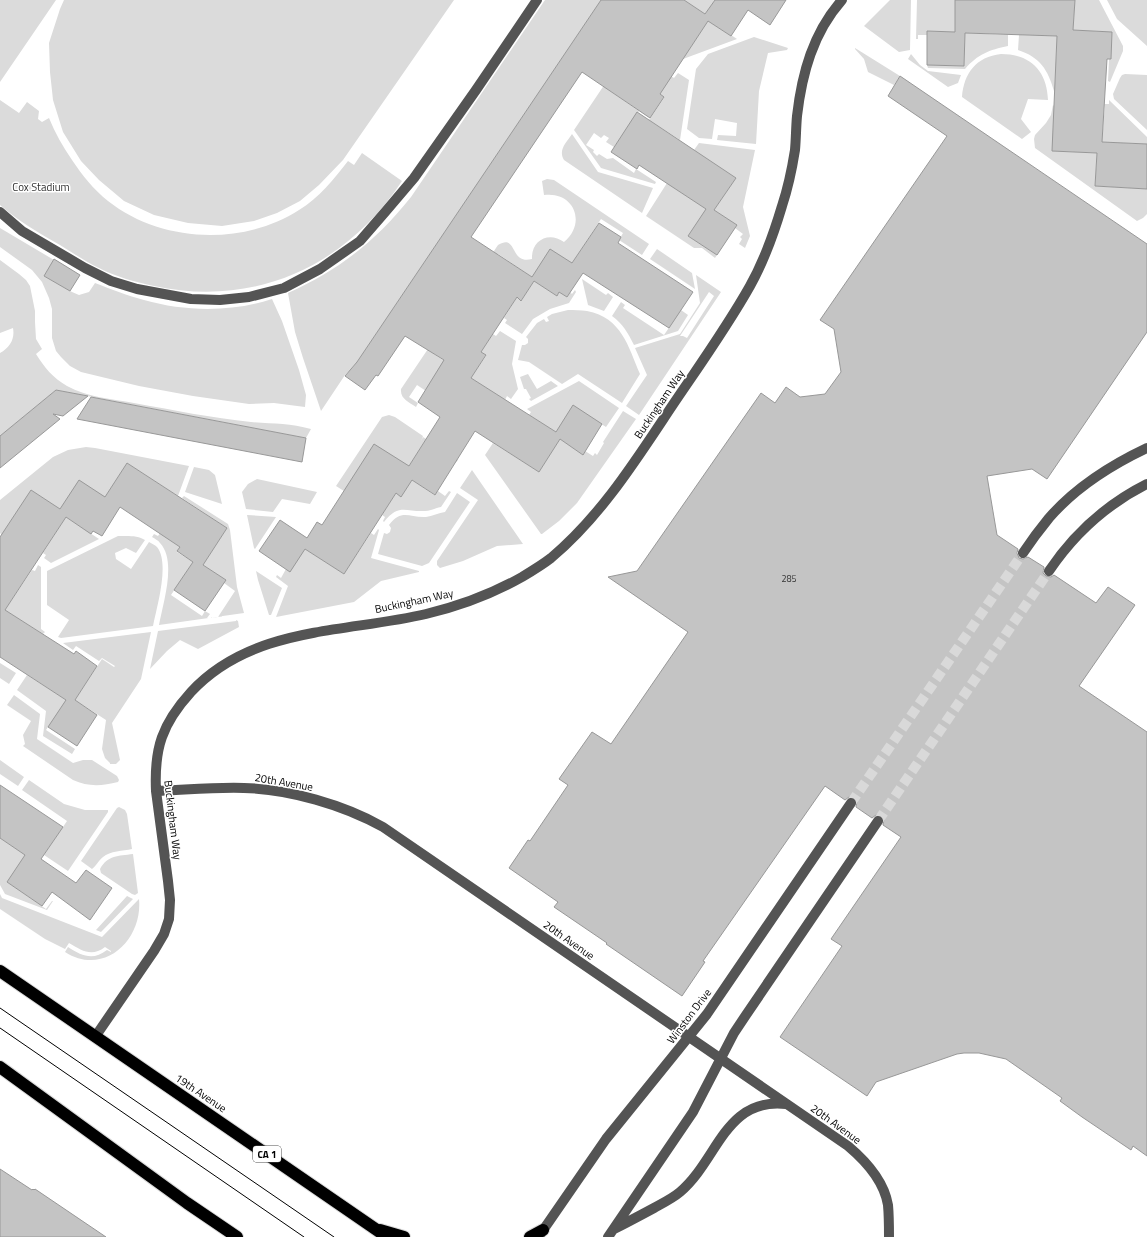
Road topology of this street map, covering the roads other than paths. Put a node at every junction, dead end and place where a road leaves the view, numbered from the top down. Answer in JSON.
{"nodes":[{"id":1,"x":537,"y":0,"type":"edge"},
{"id":2,"x":842,"y":0,"type":"edge"},
{"id":3,"x":0,"y":212,"type":"edge"},
{"id":4,"x":1147,"y":448,"type":"edge"},
{"id":5,"x":1147,"y":484,"type":"edge"},
{"id":6,"x":1023,"y":553,"type":"tunnel mouth"},
{"id":7,"x":1049,"y":571,"type":"tunnel mouth"},
{"id":8,"x":156,"y":791,"type":"junction"},
{"id":9,"x":851,"y":803,"type":"tunnel mouth"},
{"id":10,"x":878,"y":821,"type":"tunnel mouth"},
{"id":11,"x":0,"y":971,"type":"edge"},
{"id":12,"x":95,"y":1037,"type":"junction"},
{"id":13,"x":689,"y":1037,"type":"junction"},
{"id":14,"x":721,"y":1059,"type":"junction"},
{"id":15,"x":0,"y":1067,"type":"edge"},
{"id":16,"x":787,"y":1104,"type":"junction"},
{"id":17,"x":375,"y":1229,"type":"junction"},
{"id":18,"x":541,"y":1234,"type":"edge"},
{"id":19,"x":610,"y":1234,"type":"edge"},
{"id":20,"x":237,"y":1237,"type":"edge"},
{"id":21,"x":387,"y":1237,"type":"edge"},
{"id":22,"x":404,"y":1237,"type":"edge"},
{"id":23,"x":530,"y":1237,"type":"edge"},
{"id":24,"x":889,"y":1237,"type":"edge"}],
"edges":[{"from":1,"to":3,"type":"street"},
{"from":2,"to":8,"type":"street","name":"Buckingham Way"},
{"from":4,"to":6,"type":"street"},
{"from":5,"to":7,"type":"street"},
{"from":8,"to":12,"type":"street","name":"Buckingham Way"},
{"from":8,"to":13,"type":"street","name":"20th Avenue"},
{"from":9,"to":13,"type":"street","name":"Winston Drive"},
{"from":10,"to":14,"type":"street"},
{"from":11,"to":12,"type":"highway","name":"19th Avenue","number":"CA 1"},
{"from":12,"to":17,"type":"highway","name":"19th Avenue","number":"CA 1"},
{"from":13,"to":14,"type":"street","name":"20th Avenue"},
{"from":13,"to":18,"type":"street","name":"Winston Drive"},
{"from":14,"to":16,"type":"street","name":"20th Avenue"},
{"from":14,"to":19,"type":"street"},
{"from":15,"to":20,"type":"highway"},
{"from":16,"to":19,"type":"street"},
{"from":16,"to":24,"type":"street","name":"20th Avenue"},
{"from":17,"to":21,"type":"highway","name":"19th Avenue","number":"CA 1"},
{"from":17,"to":22,"type":"highway"},
{"from":18,"to":23,"type":"highway"}]}
